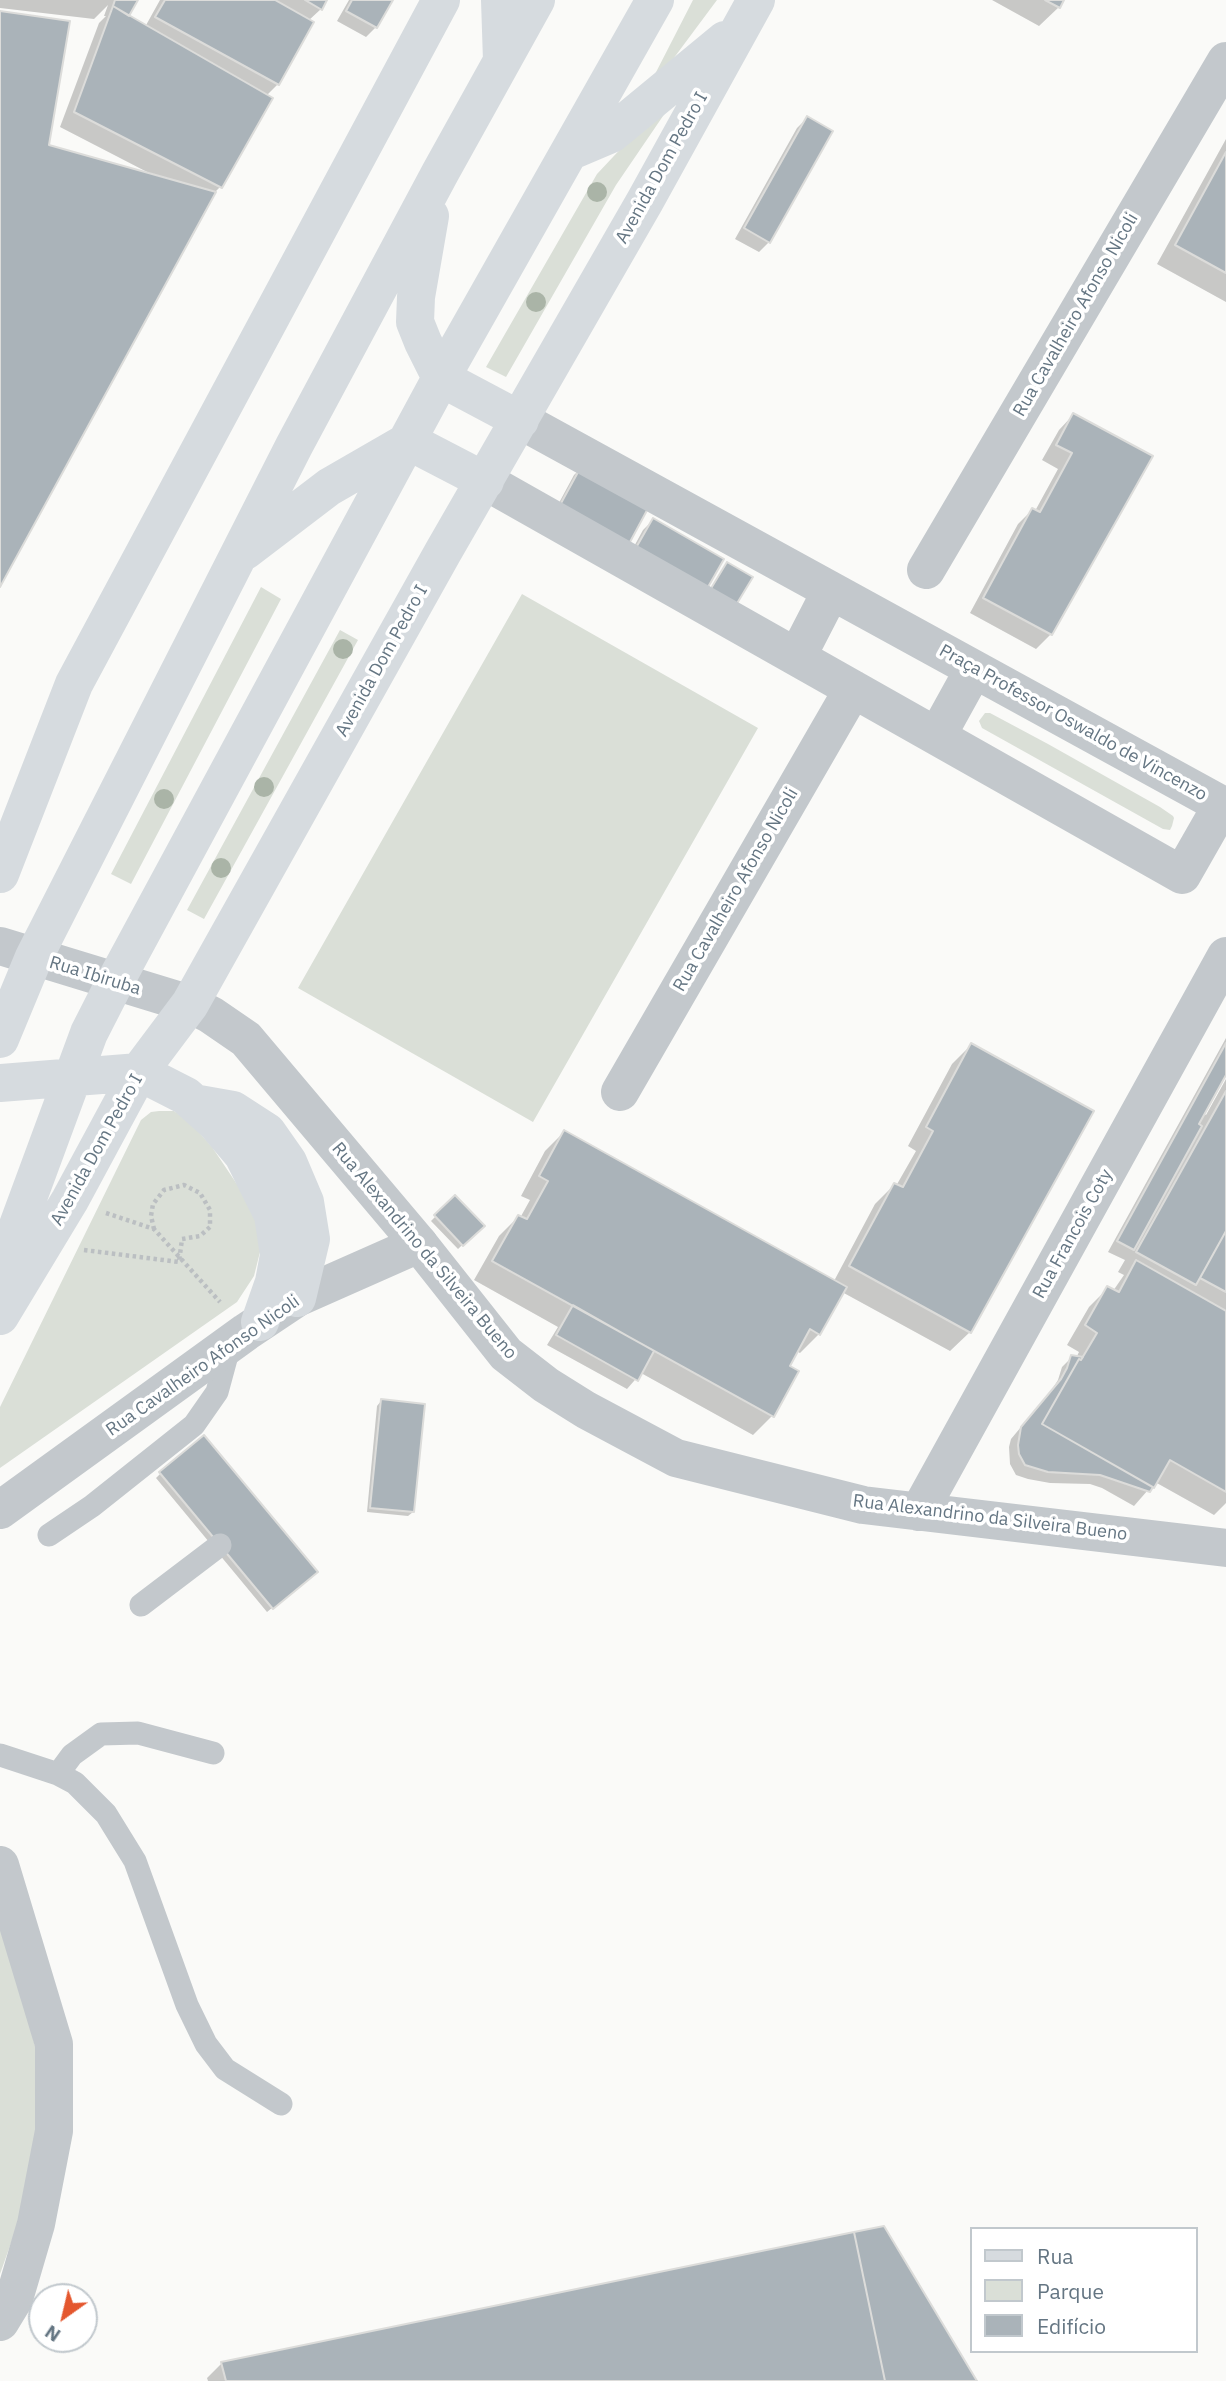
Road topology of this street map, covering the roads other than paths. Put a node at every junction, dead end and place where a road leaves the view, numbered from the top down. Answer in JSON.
{"nodes":[{"id":1,"x":441,"y":0,"type":"edge"},
{"id":2,"x":500,"y":0,"type":"edge"},
{"id":3,"x":536,"y":0,"type":"edge"},
{"id":4,"x":655,"y":0,"type":"edge"},
{"id":5,"x":748,"y":14,"type":"edge"},
{"id":6,"x":502,"y":61,"type":"junction"},
{"id":7,"x":1226,"y":61,"type":"edge"},
{"id":8,"x":571,"y":151,"type":"junction"},
{"id":9,"x":440,"y":173,"type":"junction"},
{"id":10,"x":441,"y":378,"type":"junction"},
{"id":11,"x":520,"y":420,"type":"junction"},
{"id":12,"x":408,"y":441,"type":"junction"},
{"id":13,"x":485,"y":481,"type":"junction"},
{"id":14,"x":238,"y":556,"type":"junction"},
{"id":15,"x":926,"y":570,"type":"dead end"},
{"id":16,"x":831,"y":591,"type":"junction"},
{"id":17,"x":797,"y":657,"type":"junction"},
{"id":18,"x":974,"y":669,"type":"junction"},
{"id":19,"x":853,"y":689,"type":"junction"},
{"id":20,"x":937,"y":736,"type":"junction"},
{"id":21,"x":3,"y":854,"type":"edge"},
{"id":22,"x":17,"y":952,"type":"edge"},
{"id":23,"x":1226,"y":956,"type":"edge"},
{"id":24,"x":115,"y":982,"type":"junction"},
{"id":25,"x":190,"y":1004,"type":"junction"},
{"id":26,"x":0,"y":1039,"type":"edge"},
{"id":27,"x":139,"y":1072,"type":"junction"},
{"id":28,"x":74,"y":1077,"type":"junction"},
{"id":29,"x":0,"y":1083,"type":"edge"},
{"id":30,"x":620,"y":1092,"type":"dead end"},
{"id":31,"x":193,"y":1102,"type":"junction"},
{"id":32,"x":419,"y":1244,"type":"junction"},
{"id":33,"x":0,"y":1274,"type":"edge"},
{"id":34,"x":297,"y":1298,"type":"junction"},
{"id":35,"x":0,"y":1316,"type":"edge"},
{"id":36,"x":245,"y":1333,"type":"junction"},
{"id":37,"x":0,"y":1510,"type":"edge"},
{"id":38,"x":919,"y":1512,"type":"junction"},
{"id":39,"x":49,"y":1535,"type":"dead end"},
{"id":40,"x":220,"y":1545,"type":"dead end"},
{"id":41,"x":1226,"y":1548,"type":"edge"},
{"id":42,"x":141,"y":1605,"type":"dead end"},
{"id":43,"x":213,"y":1753,"type":"dead end"},
{"id":44,"x":0,"y":1755,"type":"edge"},
{"id":45,"x":58,"y":1774,"type":"junction"},
{"id":46,"x":0,"y":1865,"type":"edge"},
{"id":47,"x":281,"y":2104,"type":"dead end"},
{"id":48,"x":0,"y":2322,"type":"edge"}],
"edges":[{"from":1,"to":21,"type":"main road"},
{"from":2,"to":6,"type":"main road"},
{"from":3,"to":6,"type":"main road"},
{"from":4,"to":8,"type":"main road","name":"Avenida Dom Pedro I"},
{"from":5,"to":8,"type":"main road"},
{"from":5,"to":11,"type":"main road","name":"Avenida Dom Pedro I"},
{"from":6,"to":9,"type":"main road"},
{"from":7,"to":15,"type":"street","name":"Rua Cavalheiro Afonso Nicoli"},
{"from":8,"to":10,"type":"main road","name":"Avenida Dom Pedro I"},
{"from":9,"to":10,"type":"main road"},
{"from":9,"to":14,"type":"main road"},
{"from":10,"to":11,"type":"main road"},
{"from":10,"to":12,"type":"main road","name":"Avenida Dom Pedro I"},
{"from":11,"to":13,"type":"main road","name":"Avenida Dom Pedro I"},
{"from":11,"to":16,"type":"street","name":"Praça Professor Oswaldo de Vincenzo"},
{"from":12,"to":13,"type":"main road"},
{"from":12,"to":14,"type":"main road"},
{"from":12,"to":24,"type":"main road","name":"Avenida Dom Pedro I"},
{"from":13,"to":17,"type":"street","name":"Praça Professor Oswaldo de Vincenzo"},
{"from":13,"to":25,"type":"main road","name":"Avenida Dom Pedro I"},
{"from":14,"to":22,"type":"main road"},
{"from":16,"to":17,"type":"street"},
{"from":16,"to":18,"type":"street","name":"Praça Professor Oswaldo de Vincenzo"},
{"from":17,"to":19,"type":"street","name":"Praça Professor Oswaldo de Vincenzo"},
{"from":18,"to":20,"type":"street"},
{"from":18,"to":20,"type":"street","name":"Praça Professor Oswaldo de Vincenzo"},
{"from":19,"to":20,"type":"street","name":"Praça Professor Oswaldo de Vincenzo"},
{"from":19,"to":30,"type":"street","name":"Rua Cavalheiro Afonso Nicoli"},
{"from":22,"to":24,"type":"street","name":"Rua Ibiruba"},
{"from":22,"to":26,"type":"main road"},
{"from":23,"to":38,"type":"street","name":"Rua Francois Coty"},
{"from":24,"to":25,"type":"street","name":"Rua Ibiruba"},
{"from":24,"to":28,"type":"main road","name":"Avenida Dom Pedro I"},
{"from":25,"to":27,"type":"main road","name":"Avenida Dom Pedro I"},
{"from":25,"to":32,"type":"street","name":"Rua Alexandrino da Silveira Bueno"},
{"from":27,"to":28,"type":"main road"},
{"from":27,"to":31,"type":"main road"},
{"from":27,"to":35,"type":"main road","name":"Avenida Dom Pedro I"},
{"from":28,"to":29,"type":"main road"},
{"from":28,"to":33,"type":"main road","name":"Avenida Dom Pedro I"},
{"from":31,"to":34,"type":"main road"},
{"from":31,"to":36,"type":"main road"},
{"from":32,"to":34,"type":"street","name":"Rua Cavalheiro Afonso Nicoli"},
{"from":32,"to":38,"type":"street","name":"Rua Alexandrino da Silveira Bueno"},
{"from":34,"to":36,"type":"street","name":"Rua Cavalheiro Afonso Nicoli"},
{"from":36,"to":37,"type":"street","name":"Rua Cavalheiro Afonso Nicoli"},
{"from":36,"to":39,"type":"lane"},
{"from":38,"to":41,"type":"street","name":"Rua Alexandrino da Silveira Bueno"},
{"from":40,"to":42,"type":"lane"},
{"from":43,"to":45,"type":"lane"},
{"from":44,"to":45,"type":"lane"},
{"from":45,"to":47,"type":"lane"},
{"from":46,"to":48,"type":"street"}]}
